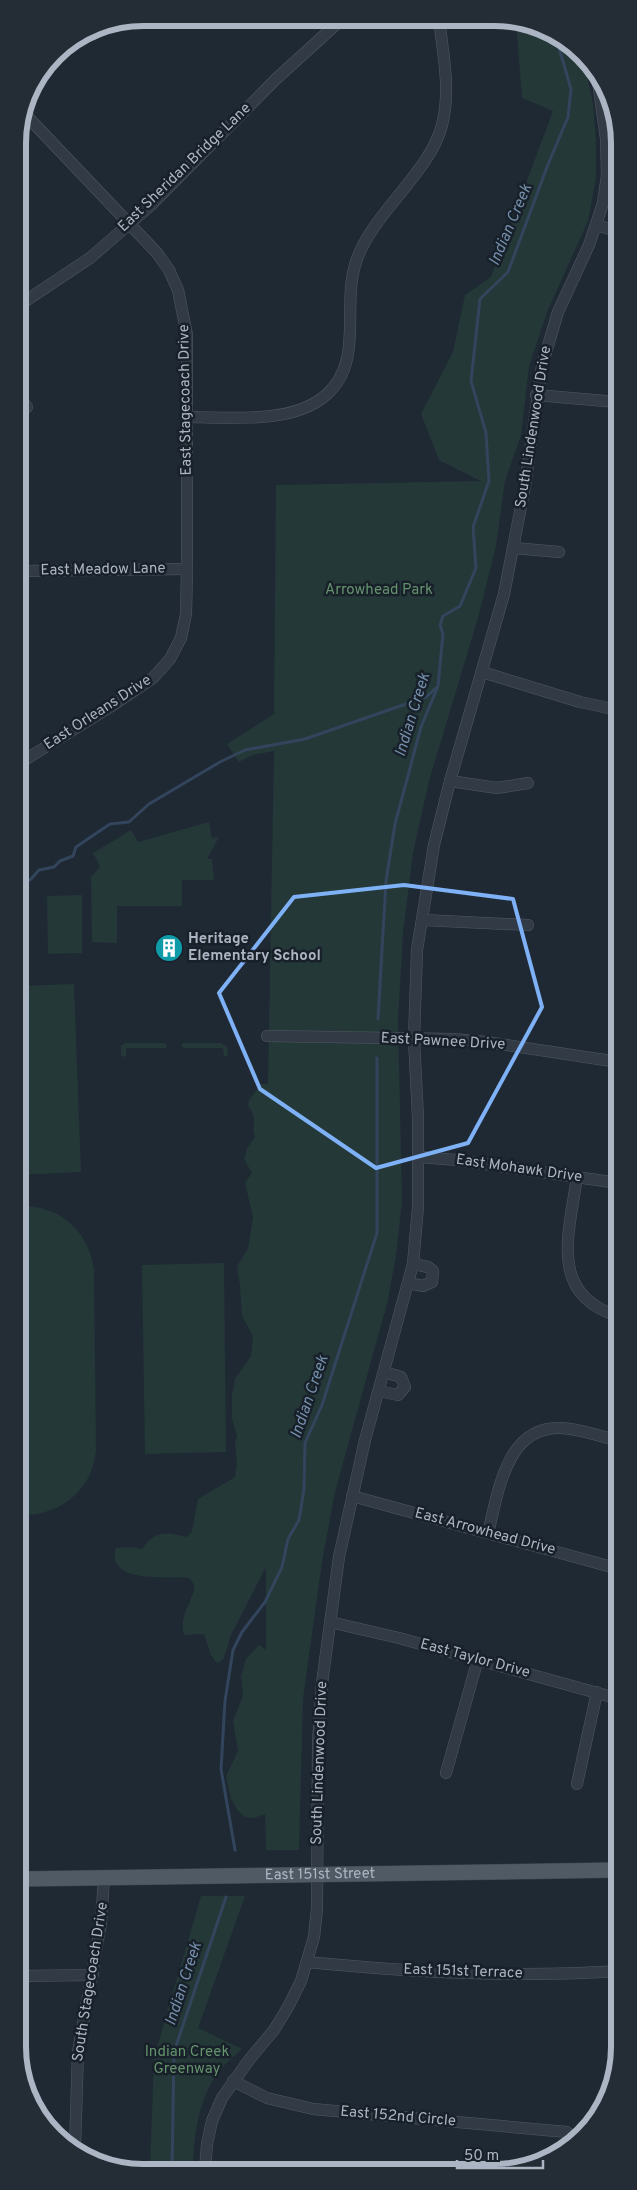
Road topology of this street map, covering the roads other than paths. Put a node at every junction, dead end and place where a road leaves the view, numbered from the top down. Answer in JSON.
{"nodes":[{"id":1,"x":334,"y":26,"type":"edge"},
{"id":2,"x":441,"y":26,"type":"edge"},
{"id":3,"x":599,"y":92,"type":"edge"},
{"id":4,"x":29,"y":118,"type":"edge"},
{"id":5,"x":130,"y":224,"type":"junction"},
{"id":6,"x":596,"y":225,"type":"junction"},
{"id":7,"x":611,"y":229,"type":"edge"},
{"id":8,"x":27,"y":300,"type":"edge"},
{"id":9,"x":536,"y":395,"type":"junction"},
{"id":10,"x":611,"y":401,"type":"edge"},
{"id":11,"x":186,"y":417,"type":"junction"},
{"id":12,"x":514,"y":548,"type":"junction"},
{"id":13,"x":559,"y":552,"type":"dead end"},
{"id":14,"x":187,"y":569,"type":"junction"},
{"id":15,"x":27,"y":571,"type":"edge"},
{"id":16,"x":482,"y":672,"type":"junction"},
{"id":17,"x":611,"y":708,"type":"edge"},
{"id":18,"x":27,"y":759,"type":"edge"},
{"id":19,"x":450,"y":782,"type":"junction"},
{"id":20,"x":528,"y":783,"type":"dead end"},
{"id":21,"x":423,"y":920,"type":"junction"},
{"id":22,"x":528,"y":925,"type":"dead end"},
{"id":23,"x":268,"y":1036,"type":"dead end"},
{"id":24,"x":414,"y":1039,"type":"junction"},
{"id":25,"x":611,"y":1061,"type":"edge"},
{"id":26,"x":419,"y":1157,"type":"junction"},
{"id":27,"x":577,"y":1177,"type":"junction"},
{"id":28,"x":610,"y":1182,"type":"edge"},
{"id":29,"x":413,"y":1264,"type":"junction"},
{"id":30,"x":408,"y":1283,"type":"junction"},
{"id":31,"x":610,"y":1313,"type":"edge"},
{"id":32,"x":384,"y":1372,"type":"junction"},
{"id":33,"x":379,"y":1391,"type":"junction"},
{"id":34,"x":610,"y":1439,"type":"edge"},
{"id":35,"x":352,"y":1496,"type":"junction"},
{"id":36,"x":488,"y":1533,"type":"junction"},
{"id":37,"x":610,"y":1567,"type":"edge"},
{"id":38,"x":330,"y":1622,"type":"junction"},
{"id":39,"x":478,"y":1659,"type":"junction"},
{"id":40,"x":597,"y":1692,"type":"junction"},
{"id":41,"x":610,"y":1696,"type":"edge"},
{"id":42,"x":446,"y":1773,"type":"dead end"},
{"id":43,"x":577,"y":1784,"type":"dead end"},
{"id":44,"x":610,"y":1870,"type":"edge"},
{"id":45,"x":317,"y":1874,"type":"junction"},
{"id":46,"x":104,"y":1877,"type":"junction"},
{"id":47,"x":26,"y":1878,"type":"edge"},
{"id":48,"x":307,"y":1962,"type":"junction"},
{"id":49,"x":610,"y":1971,"type":"edge"},
{"id":50,"x":92,"y":1975,"type":"junction"},
{"id":51,"x":26,"y":1976,"type":"edge"},
{"id":52,"x":233,"y":2081,"type":"junction"},
{"id":53,"x":567,"y":2132,"type":"dead end"},
{"id":54,"x":75,"y":2142,"type":"edge"},
{"id":55,"x":205,"y":2164,"type":"edge"}],
"edges":[{"from":1,"to":5,"type":"street","name":"East Sheridan Bridge Lane"},
{"from":2,"to":11,"type":"street"},
{"from":3,"to":6,"type":"street","name":"South Lindenwood Drive"},
{"from":4,"to":5,"type":"street","name":"East Stagecoach Drive"},
{"from":5,"to":8,"type":"street","name":"East Sheridan Bridge Lane"},
{"from":5,"to":11,"type":"street","name":"East Stagecoach Drive"},
{"from":6,"to":7,"type":"street"},
{"from":6,"to":9,"type":"street","name":"South Lindenwood Drive"},
{"from":9,"to":10,"type":"street"},
{"from":9,"to":12,"type":"street","name":"South Lindenwood Drive"},
{"from":11,"to":14,"type":"street","name":"East Stagecoach Drive"},
{"from":12,"to":13,"type":"street"},
{"from":12,"to":16,"type":"street","name":"South Lindenwood Drive"},
{"from":14,"to":15,"type":"street","name":"East Meadow Lane"},
{"from":14,"to":18,"type":"street","name":"East Orleans Drive"},
{"from":16,"to":17,"type":"street"},
{"from":16,"to":19,"type":"street","name":"South Lindenwood Drive"},
{"from":19,"to":20,"type":"street"},
{"from":19,"to":21,"type":"street","name":"South Lindenwood Drive"},
{"from":21,"to":22,"type":"street"},
{"from":21,"to":24,"type":"street","name":"South Lindenwood Drive"},
{"from":23,"to":24,"type":"street","name":"East Pawnee Drive"},
{"from":24,"to":25,"type":"street","name":"East Pawnee Drive"},
{"from":24,"to":26,"type":"street","name":"South Lindenwood Drive"},
{"from":26,"to":27,"type":"street","name":"East Mohawk Drive"},
{"from":26,"to":29,"type":"street","name":"South Lindenwood Drive"},
{"from":27,"to":28,"type":"street","name":"East Mohawk Drive"},
{"from":27,"to":31,"type":"street"},
{"from":29,"to":30,"type":"street","name":"South Lindenwood Drive"},
{"from":29,"to":30,"type":"street"},
{"from":30,"to":32,"type":"street","name":"South Lindenwood Drive"},
{"from":32,"to":33,"type":"street","name":"South Lindenwood Drive"},
{"from":32,"to":33,"type":"street"},
{"from":33,"to":35,"type":"street","name":"South Lindenwood Drive"},
{"from":34,"to":36,"type":"street"},
{"from":35,"to":36,"type":"street","name":"East Arrowhead Drive"},
{"from":35,"to":38,"type":"street","name":"South Lindenwood Drive"},
{"from":36,"to":37,"type":"street","name":"East Arrowhead Drive"},
{"from":38,"to":39,"type":"street","name":"East Taylor Drive"},
{"from":38,"to":45,"type":"street","name":"South Lindenwood Drive"},
{"from":39,"to":40,"type":"street","name":"East Taylor Drive"},
{"from":39,"to":42,"type":"street"},
{"from":40,"to":41,"type":"street","name":"East Taylor Drive"},
{"from":40,"to":43,"type":"street"},
{"from":44,"to":45,"type":"main road","name":"East 151st Street"},
{"from":45,"to":46,"type":"main road","name":"East 151st Street"},
{"from":45,"to":48,"type":"street","name":"South Lindenwood Drive"},
{"from":46,"to":47,"type":"main road","name":"East 151st Street"},
{"from":46,"to":50,"type":"street","name":"South Stagecoach Drive"},
{"from":48,"to":49,"type":"street","name":"East 151st Terrace"},
{"from":48,"to":52,"type":"street","name":"South Lindenwood Drive"},
{"from":50,"to":51,"type":"street"},
{"from":50,"to":54,"type":"street","name":"South Stagecoach Drive"},
{"from":52,"to":53,"type":"street","name":"East 152nd Circle"},
{"from":52,"to":55,"type":"street","name":"South Lindenwood Drive"}]}
